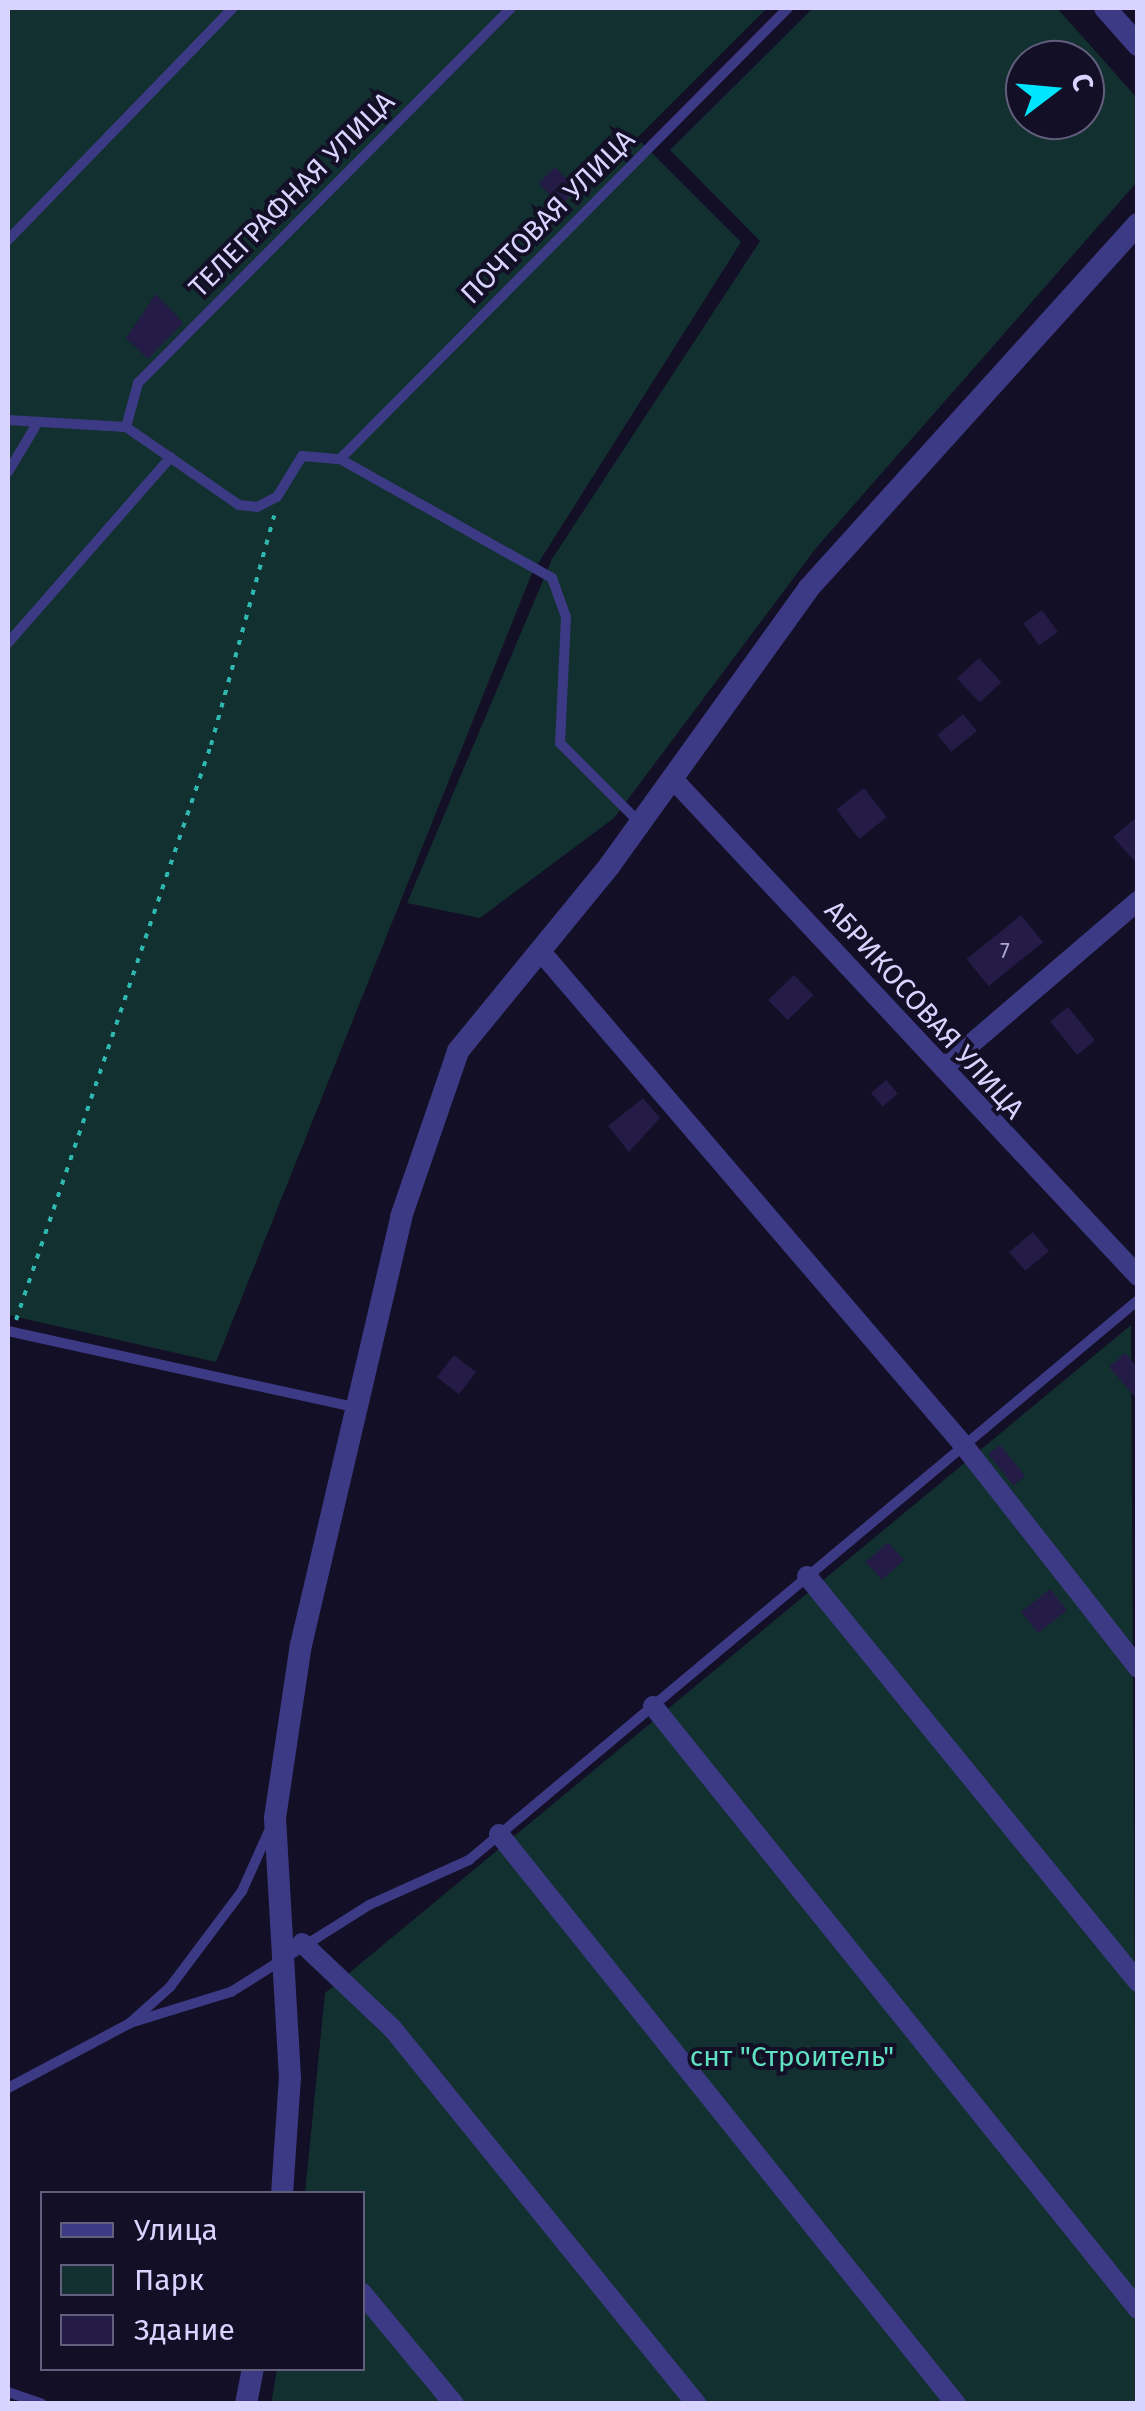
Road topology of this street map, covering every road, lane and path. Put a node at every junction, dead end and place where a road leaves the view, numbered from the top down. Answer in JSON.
{"nodes":[{"id":1,"x":233,"y":8,"type":"edge"},
{"id":2,"x":511,"y":8,"type":"edge"},
{"id":3,"x":788,"y":8,"type":"edge"},
{"id":4,"x":1105,"y":8,"type":"edge"},
{"id":5,"x":1138,"y":45,"type":"edge"},
{"id":6,"x":1138,"y":224,"type":"edge"},
{"id":7,"x":8,"y":240,"type":"edge"},
{"id":8,"x":8,"y":420,"type":"edge"},
{"id":9,"x":126,"y":426,"type":"junction"},
{"id":10,"x":35,"y":427,"type":"junction"},
{"id":11,"x":171,"y":457,"type":"junction"},
{"id":12,"x":340,"y":459,"type":"junction"},
{"id":13,"x":8,"y":472,"type":"edge"},
{"id":14,"x":276,"y":497,"type":"junction"},
{"id":15,"x":8,"y":643,"type":"edge"},
{"id":16,"x":672,"y":778,"type":"junction"},
{"id":17,"x":640,"y":822,"type":"junction"},
{"id":18,"x":1138,"y":901,"type":"edge"},
{"id":19,"x":542,"y":953,"type":"junction"},
{"id":20,"x":943,"y":1068,"type":"junction"},
{"id":21,"x":1138,"y":1276,"type":"edge"},
{"id":22,"x":1138,"y":1300,"type":"edge"},
{"id":23,"x":10,"y":1331,"type":"edge"},
{"id":24,"x":361,"y":1408,"type":"junction"},
{"id":25,"x":961,"y":1442,"type":"junction"},
{"id":26,"x":808,"y":1576,"type":"junction"},
{"id":27,"x":1138,"y":1668,"type":"edge"},
{"id":28,"x":653,"y":1706,"type":"junction"},
{"id":29,"x":275,"y":1818,"type":"junction"},
{"id":30,"x":499,"y":1834,"type":"junction"},
{"id":31,"x":302,"y":1944,"type":"junction"},
{"id":32,"x":283,"y":1963,"type":"junction"},
{"id":33,"x":1138,"y":1982,"type":"edge"},
{"id":34,"x":130,"y":2023,"type":"junction"},
{"id":35,"x":8,"y":2088,"type":"edge"},
{"id":36,"x":282,"y":2191,"type":"edge"},
{"id":37,"x":365,"y":2297,"type":"edge"},
{"id":38,"x":1138,"y":2310,"type":"edge"},
{"id":39,"x":252,"y":2371,"type":"edge"},
{"id":40,"x":8,"y":2392,"type":"edge"},
{"id":41,"x":42,"y":2404,"type":"edge"},
{"id":42,"x":246,"y":2404,"type":"edge"},
{"id":43,"x":454,"y":2404,"type":"edge"},
{"id":44,"x":696,"y":2404,"type":"edge"},
{"id":45,"x":956,"y":2404,"type":"edge"}],
"edges":[{"from":1,"to":7,"type":"lane"},
{"from":2,"to":9,"type":"lane","name":"ТЕЛЕГРАФНАЯ УЛИЦА"},
{"from":3,"to":12,"type":"lane","name":"ПОЧТОВАЯ УЛИЦА"},
{"from":4,"to":5,"type":"street"},
{"from":6,"to":16,"type":"street"},
{"from":8,"to":10,"type":"lane"},
{"from":9,"to":10,"type":"lane"},
{"from":9,"to":11,"type":"lane"},
{"from":10,"to":13,"type":"lane"},
{"from":11,"to":14,"type":"lane"},
{"from":11,"to":15,"type":"lane"},
{"from":12,"to":14,"type":"lane"},
{"from":12,"to":17,"type":"lane"},
{"from":14,"to":23,"type":"path"},
{"from":16,"to":17,"type":"street"},
{"from":16,"to":20,"type":"street","name":"АБРИКОСОВАЯ УЛИЦА"},
{"from":17,"to":19,"type":"street"},
{"from":18,"to":20,"type":"street"},
{"from":19,"to":24,"type":"street"},
{"from":19,"to":25,"type":"street"},
{"from":20,"to":21,"type":"street","name":"АБРИКОСОВАЯ УЛИЦА"},
{"from":22,"to":25,"type":"lane"},
{"from":23,"to":24,"type":"lane"},
{"from":24,"to":29,"type":"street"},
{"from":25,"to":26,"type":"lane"},
{"from":25,"to":27,"type":"street"},
{"from":26,"to":28,"type":"lane"},
{"from":26,"to":33,"type":"street"},
{"from":28,"to":30,"type":"lane"},
{"from":28,"to":38,"type":"street"},
{"from":29,"to":32,"type":"street"},
{"from":29,"to":34,"type":"lane"},
{"from":30,"to":31,"type":"lane"},
{"from":30,"to":45,"type":"street"},
{"from":31,"to":32,"type":"lane"},
{"from":31,"to":44,"type":"street"},
{"from":32,"to":34,"type":"lane"},
{"from":32,"to":36,"type":"street"},
{"from":34,"to":35,"type":"lane"},
{"from":37,"to":43,"type":"street"},
{"from":39,"to":42,"type":"street"},
{"from":40,"to":41,"type":"lane"}]}
